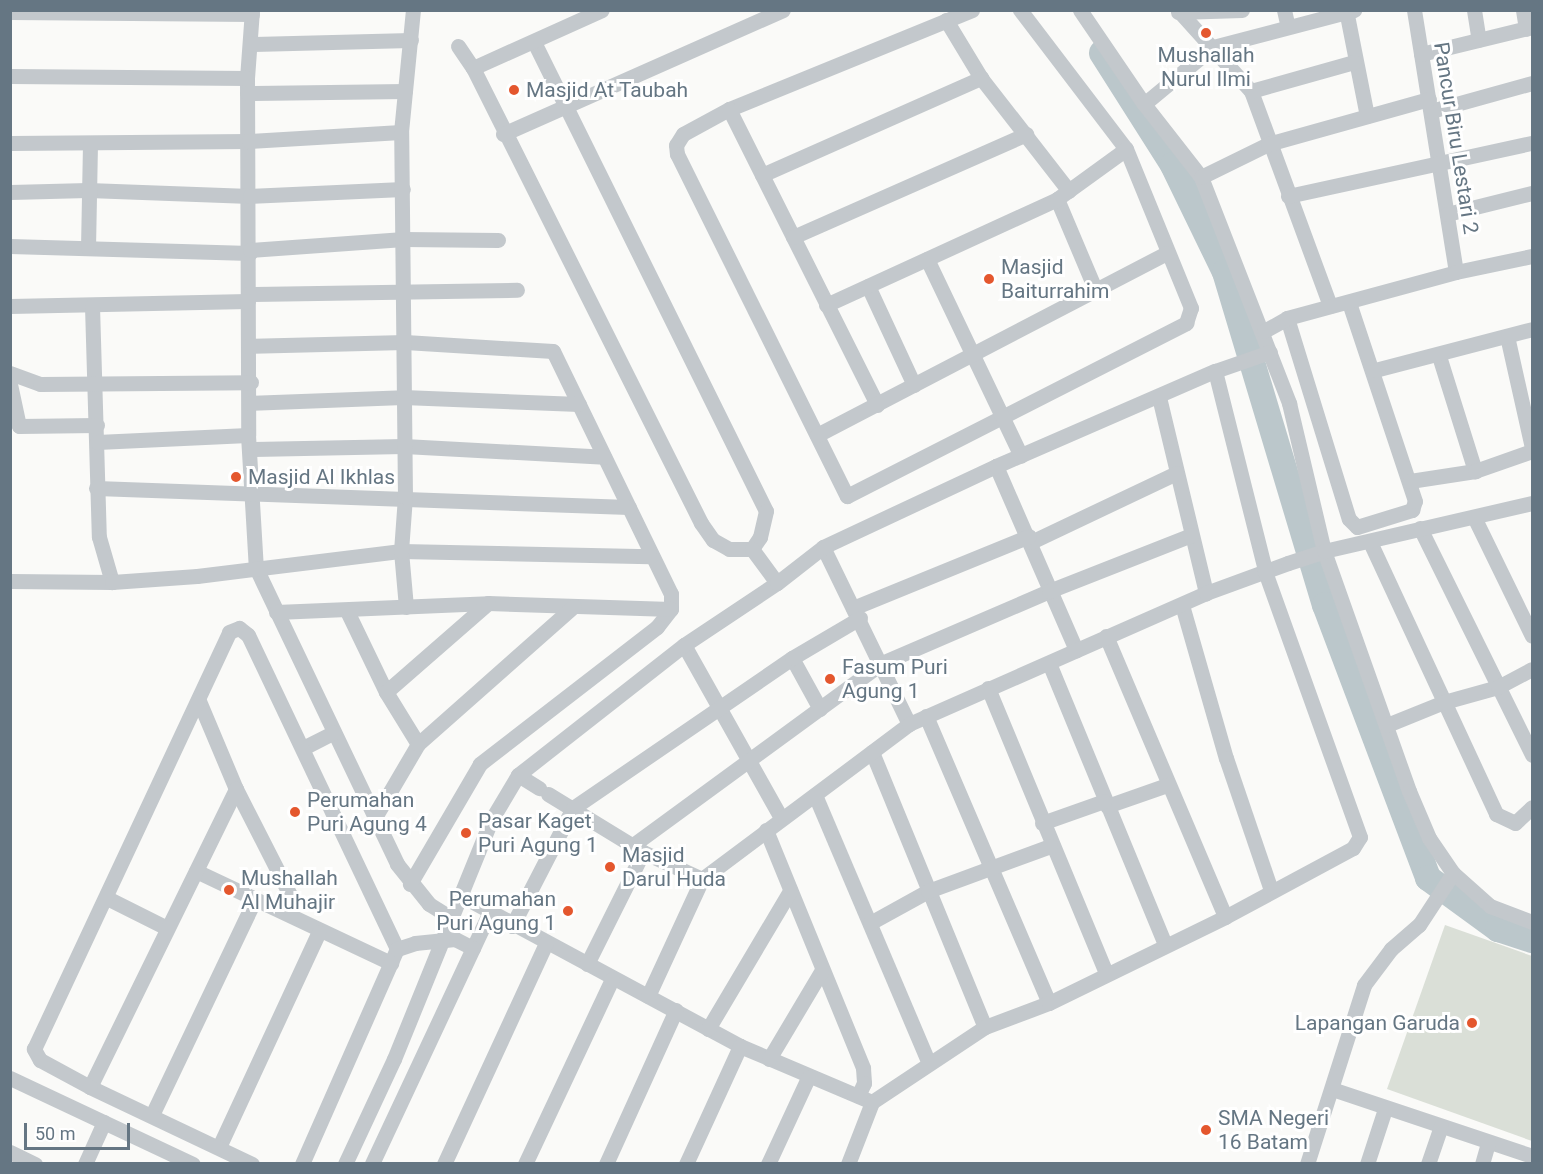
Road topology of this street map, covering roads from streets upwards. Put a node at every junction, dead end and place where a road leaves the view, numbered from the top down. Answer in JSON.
{"nodes":[{"id":1,"x":413,"y":10,"type":"edge"},
{"id":2,"x":602,"y":10,"type":"edge"},
{"id":3,"x":783,"y":10,"type":"edge"},
{"id":4,"x":972,"y":10,"type":"edge"},
{"id":5,"x":1020,"y":10,"type":"edge"},
{"id":6,"x":1080,"y":10,"type":"edge"},
{"id":7,"x":1242,"y":10,"type":"edge"},
{"id":8,"x":1284,"y":10,"type":"edge"},
{"id":9,"x":1414,"y":10,"type":"edge"},
{"id":10,"x":1474,"y":10,"type":"edge"},
{"id":11,"x":1523,"y":10,"type":"edge"},
{"id":12,"x":1178,"y":11,"type":"edge"},
{"id":13,"x":1349,"y":11,"type":"edge"},
{"id":14,"x":10,"y":12,"type":"edge"},
{"id":15,"x":252,"y":12,"type":"edge"},
{"id":16,"x":946,"y":20,"type":"junction"},
{"id":17,"x":1288,"y":27,"type":"junction"},
{"id":18,"x":1529,"y":28,"type":"edge"},
{"id":19,"x":411,"y":39,"type":"junction"},
{"id":20,"x":1479,"y":40,"type":"junction"},
{"id":21,"x":534,"y":42,"type":"junction"},
{"id":22,"x":250,"y":44,"type":"junction"},
{"id":23,"x":458,"y":46,"type":"dead end"},
{"id":24,"x":1213,"y":47,"type":"junction"},
{"id":25,"x":1421,"y":54,"type":"junction"},
{"id":26,"x":1354,"y":62,"type":"junction"},
{"id":27,"x":473,"y":68,"type":"junction"},
{"id":28,"x":10,"y":76,"type":"edge"},
{"id":29,"x":981,"y":78,"type":"junction"},
{"id":30,"x":1533,"y":83,"type":"edge"},
{"id":31,"x":247,"y":86,"type":"junction"},
{"id":32,"x":405,"y":91,"type":"junction"},
{"id":33,"x":1251,"y":91,"type":"junction"},
{"id":34,"x":1144,"y":104,"type":"junction"},
{"id":35,"x":1430,"y":105,"type":"junction"},
{"id":36,"x":563,"y":107,"type":"junction"},
{"id":37,"x":729,"y":109,"type":"junction"},
{"id":38,"x":1367,"y":116,"type":"junction"},
{"id":39,"x":401,"y":132,"type":"junction"},
{"id":40,"x":503,"y":134,"type":"junction"},
{"id":41,"x":1026,"y":134,"type":"junction"},
{"id":42,"x":249,"y":141,"type":"junction"},
{"id":43,"x":10,"y":142,"type":"edge"},
{"id":44,"x":90,"y":143,"type":"junction"},
{"id":45,"x":1533,"y":143,"type":"edge"},
{"id":46,"x":1268,"y":144,"type":"junction"},
{"id":47,"x":1126,"y":150,"type":"junction"},
{"id":48,"x":1440,"y":160,"type":"junction"},
{"id":49,"x":762,"y":175,"type":"junction"},
{"id":50,"x":1201,"y":177,"type":"junction"},
{"id":51,"x":403,"y":189,"type":"junction"},
{"id":52,"x":87,"y":190,"type":"junction"},
{"id":53,"x":10,"y":192,"type":"edge"},
{"id":54,"x":1533,"y":193,"type":"edge"},
{"id":55,"x":1063,"y":195,"type":"junction"},
{"id":56,"x":250,"y":196,"type":"junction"},
{"id":57,"x":1288,"y":196,"type":"junction"},
{"id":58,"x":1447,"y":214,"type":"junction"},
{"id":59,"x":793,"y":237,"type":"junction"},
{"id":60,"x":404,"y":239,"type":"junction"},
{"id":61,"x":498,"y":240,"type":"dead end"},
{"id":62,"x":10,"y":246,"type":"edge"},
{"id":63,"x":88,"y":248,"type":"junction"},
{"id":64,"x":250,"y":252,"type":"junction"},
{"id":65,"x":1167,"y":253,"type":"junction"},
{"id":66,"x":1533,"y":256,"type":"edge"},
{"id":67,"x":927,"y":259,"type":"junction"},
{"id":68,"x":1456,"y":272,"type":"junction"},
{"id":69,"x":868,"y":286,"type":"junction"},
{"id":70,"x":1095,"y":289,"type":"junction"},
{"id":71,"x":517,"y":290,"type":"dead end"},
{"id":72,"x":405,"y":291,"type":"junction"},
{"id":73,"x":248,"y":297,"type":"junction"},
{"id":74,"x":1349,"y":303,"type":"junction"},
{"id":75,"x":826,"y":305,"type":"junction"},
{"id":76,"x":10,"y":306,"type":"edge"},
{"id":77,"x":92,"y":306,"type":"junction"},
{"id":78,"x":1330,"y":306,"type":"junction"},
{"id":79,"x":1287,"y":318,"type":"junction"},
{"id":80,"x":1533,"y":329,"type":"edge"},
{"id":81,"x":1264,"y":331,"type":"junction"},
{"id":82,"x":1507,"y":336,"type":"junction"},
{"id":83,"x":405,"y":342,"type":"junction"},
{"id":84,"x":248,"y":346,"type":"junction"},
{"id":85,"x":973,"y":354,"type":"junction"},
{"id":86,"x":1264,"y":355,"type":"junction"},
{"id":87,"x":1439,"y":356,"type":"junction"},
{"id":88,"x":1220,"y":370,"type":"junction"},
{"id":89,"x":1375,"y":370,"type":"junction"},
{"id":90,"x":10,"y":373,"type":"edge"},
{"id":91,"x":251,"y":382,"type":"junction"},
{"id":92,"x":10,"y":384,"type":"edge"},
{"id":93,"x":97,"y":384,"type":"junction"},
{"id":94,"x":914,"y":385,"type":"junction"},
{"id":95,"x":1159,"y":397,"type":"junction"},
{"id":96,"x":403,"y":398,"type":"junction"},
{"id":97,"x":250,"y":403,"type":"junction"},
{"id":98,"x":579,"y":404,"type":"junction"},
{"id":99,"x":877,"y":405,"type":"junction"},
{"id":100,"x":1004,"y":416,"type":"junction"},
{"id":101,"x":97,"y":425,"type":"junction"},
{"id":102,"x":816,"y":435,"type":"junction"},
{"id":103,"x":97,"y":442,"type":"junction"},
{"id":104,"x":249,"y":442,"type":"junction"},
{"id":105,"x":404,"y":446,"type":"junction"},
{"id":106,"x":1533,"y":450,"type":"edge"},
{"id":107,"x":1021,"y":456,"type":"junction"},
{"id":108,"x":604,"y":457,"type":"junction"},
{"id":109,"x":996,"y":466,"type":"junction"},
{"id":110,"x":1475,"y":471,"type":"junction"},
{"id":111,"x":1176,"y":473,"type":"junction"},
{"id":112,"x":1410,"y":481,"type":"junction"},
{"id":113,"x":96,"y":488,"type":"junction"},
{"id":114,"x":249,"y":492,"type":"junction"},
{"id":115,"x":405,"y":497,"type":"junction"},
{"id":116,"x":1532,"y":505,"type":"edge"},
{"id":117,"x":629,"y":507,"type":"junction"},
{"id":118,"x":1474,"y":517,"type":"junction"},
{"id":119,"x":1420,"y":528,"type":"junction"},
{"id":120,"x":1191,"y":535,"type":"junction"},
{"id":121,"x":1030,"y":539,"type":"junction"},
{"id":122,"x":1370,"y":542,"type":"junction"},
{"id":123,"x":823,"y":547,"type":"junction"},
{"id":124,"x":752,"y":549,"type":"junction"},
{"id":125,"x":401,"y":551,"type":"junction"},
{"id":126,"x":1320,"y":552,"type":"junction"},
{"id":127,"x":651,"y":556,"type":"junction"},
{"id":128,"x":256,"y":568,"type":"junction"},
{"id":129,"x":1266,"y":573,"type":"junction"},
{"id":130,"x":10,"y":581,"type":"edge"},
{"id":131,"x":112,"y":582,"type":"junction"},
{"id":132,"x":777,"y":584,"type":"junction"},
{"id":133,"x":1049,"y":591,"type":"junction"},
{"id":134,"x":1206,"y":592,"type":"junction"},
{"id":135,"x":488,"y":603,"type":"junction"},
{"id":136,"x":1182,"y":605,"type":"junction"},
{"id":137,"x":574,"y":606,"type":"junction"},
{"id":138,"x":406,"y":607,"type":"junction"},
{"id":139,"x":671,"y":609,"type":"junction"},
{"id":140,"x":347,"y":610,"type":"junction"},
{"id":141,"x":276,"y":612,"type":"junction"},
{"id":142,"x":856,"y":613,"type":"junction"},
{"id":143,"x":1106,"y":636,"type":"junction"},
{"id":144,"x":1533,"y":636,"type":"edge"},
{"id":145,"x":684,"y":645,"type":"junction"},
{"id":146,"x":1076,"y":650,"type":"junction"},
{"id":147,"x":792,"y":658,"type":"junction"},
{"id":148,"x":882,"y":663,"type":"junction"},
{"id":149,"x":1049,"y":663,"type":"junction"},
{"id":150,"x":1533,"y":669,"type":"edge"},
{"id":151,"x":1498,"y":687,"type":"junction"},
{"id":152,"x":988,"y":688,"type":"junction"},
{"id":153,"x":386,"y":692,"type":"junction"},
{"id":154,"x":200,"y":701,"type":"junction"},
{"id":155,"x":1444,"y":702,"type":"junction"},
{"id":156,"x":719,"y":708,"type":"junction"},
{"id":157,"x":820,"y":709,"type":"junction"},
{"id":158,"x":926,"y":716,"type":"junction"},
{"id":159,"x":909,"y":724,"type":"junction"},
{"id":160,"x":1387,"y":725,"type":"junction"},
{"id":161,"x":333,"y":733,"type":"junction"},
{"id":162,"x":418,"y":744,"type":"junction"},
{"id":163,"x":303,"y":748,"type":"junction"},
{"id":164,"x":872,"y":752,"type":"junction"},
{"id":165,"x":1533,"y":754,"type":"edge"},
{"id":166,"x":750,"y":760,"type":"junction"},
{"id":167,"x":518,"y":775,"type":"junction"},
{"id":168,"x":1167,"y":784,"type":"junction"},
{"id":169,"x":236,"y":789,"type":"junction"},
{"id":170,"x":815,"y":795,"type":"junction"},
{"id":171,"x":1106,"y":804,"type":"junction"},
{"id":172,"x":1533,"y":807,"type":"edge"},
{"id":173,"x":573,"y":808,"type":"junction"},
{"id":174,"x":781,"y":818,"type":"junction"},
{"id":175,"x":374,"y":819,"type":"junction"},
{"id":176,"x":1042,"y":823,"type":"junction"},
{"id":177,"x":766,"y":830,"type":"junction"},
{"id":178,"x":1050,"y":846,"type":"junction"},
{"id":179,"x":638,"y":849,"type":"junction"},
{"id":180,"x":988,"y":867,"type":"junction"},
{"id":181,"x":196,"y":871,"type":"junction"},
{"id":182,"x":1450,"y":878,"type":"junction"},
{"id":183,"x":702,"y":879,"type":"junction"},
{"id":184,"x":410,"y":884,"type":"junction"},
{"id":185,"x":1271,"y":890,"type":"junction"},
{"id":186,"x":790,"y":891,"type":"junction"},
{"id":187,"x":928,"y":891,"type":"junction"},
{"id":188,"x":460,"y":895,"type":"junction"},
{"id":189,"x":107,"y":898,"type":"junction"},
{"id":190,"x":255,"y":899,"type":"junction"},
{"id":191,"x":489,"y":914,"type":"junction"},
{"id":192,"x":291,"y":915,"type":"junction"},
{"id":193,"x":450,"y":917,"type":"junction"},
{"id":194,"x":1226,"y":917,"type":"junction"},
{"id":195,"x":1533,"y":922,"type":"edge"},
{"id":196,"x":870,"y":923,"type":"junction"},
{"id":197,"x":512,"y":926,"type":"junction"},
{"id":198,"x":167,"y":928,"type":"junction"},
{"id":199,"x":319,"y":932,"type":"junction"},
{"id":200,"x":438,"y":939,"type":"junction"},
{"id":201,"x":546,"y":943,"type":"junction"},
{"id":202,"x":1165,"y":945,"type":"junction"},
{"id":203,"x":473,"y":948,"type":"junction"},
{"id":204,"x":394,"y":956,"type":"junction"},
{"id":205,"x":587,"y":964,"type":"junction"},
{"id":206,"x":822,"y":970,"type":"junction"},
{"id":207,"x":1106,"y":973,"type":"junction"},
{"id":208,"x":612,"y":979,"type":"junction"},
{"id":209,"x":648,"y":996,"type":"junction"},
{"id":210,"x":1049,"y":1003,"type":"junction"},
{"id":211,"x":676,"y":1010,"type":"junction"},
{"id":212,"x":985,"y":1027,"type":"junction"},
{"id":213,"x":708,"y":1029,"type":"junction"},
{"id":214,"x":740,"y":1046,"type":"junction"},
{"id":215,"x":769,"y":1059,"type":"junction"},
{"id":216,"x":930,"y":1063,"type":"junction"},
{"id":217,"x":10,"y":1078,"type":"edge"},
{"id":218,"x":808,"y":1078,"type":"junction"},
{"id":219,"x":90,"y":1087,"type":"junction"},
{"id":220,"x":1332,"y":1089,"type":"junction"},
{"id":221,"x":865,"y":1099,"type":"junction"},
{"id":222,"x":1385,"y":1109,"type":"junction"},
{"id":223,"x":152,"y":1115,"type":"junction"},
{"id":224,"x":104,"y":1122,"type":"junction"},
{"id":225,"x":1441,"y":1126,"type":"junction"},
{"id":226,"x":1488,"y":1143,"type":"junction"},
{"id":227,"x":219,"y":1147,"type":"junction"},
{"id":228,"x":10,"y":1152,"type":"edge"},
{"id":229,"x":1533,"y":1156,"type":"edge"},
{"id":230,"x":35,"y":1164,"type":"edge"},
{"id":231,"x":85,"y":1164,"type":"edge"},
{"id":232,"x":193,"y":1164,"type":"edge"},
{"id":233,"x":252,"y":1164,"type":"edge"},
{"id":234,"x":302,"y":1164,"type":"edge"},
{"id":235,"x":345,"y":1164,"type":"edge"},
{"id":236,"x":372,"y":1164,"type":"edge"},
{"id":237,"x":444,"y":1164,"type":"edge"},
{"id":238,"x":525,"y":1164,"type":"edge"},
{"id":239,"x":606,"y":1164,"type":"edge"},
{"id":240,"x":686,"y":1164,"type":"edge"},
{"id":241,"x":768,"y":1164,"type":"edge"},
{"id":242,"x":848,"y":1164,"type":"edge"},
{"id":243,"x":1307,"y":1164,"type":"edge"},
{"id":244,"x":1367,"y":1164,"type":"edge"},
{"id":245,"x":1428,"y":1164,"type":"edge"},
{"id":246,"x":1482,"y":1164,"type":"edge"}],
"edges":[{"from":1,"to":19,"type":"street"},
{"from":2,"to":21,"type":"street"},
{"from":3,"to":36,"type":"street"},
{"from":4,"to":16,"type":"street"},
{"from":5,"to":47,"type":"street"},
{"from":6,"to":34,"type":"street"},
{"from":7,"to":12,"type":"street"},
{"from":8,"to":17,"type":"street"},
{"from":9,"to":25,"type":"street","name":"Pancur Biru Lestari 2"},
{"from":10,"to":20,"type":"street"},
{"from":11,"to":18,"type":"street"},
{"from":12,"to":24,"type":"street"},
{"from":13,"to":17,"type":"street"},
{"from":13,"to":26,"type":"street"},
{"from":14,"to":15,"type":"street"},
{"from":15,"to":22,"type":"street"},
{"from":16,"to":29,"type":"street"},
{"from":16,"to":37,"type":"street"},
{"from":17,"to":24,"type":"street"},
{"from":18,"to":20,"type":"street"},
{"from":19,"to":22,"type":"street"},
{"from":19,"to":32,"type":"street"},
{"from":20,"to":25,"type":"street"},
{"from":21,"to":27,"type":"street"},
{"from":21,"to":36,"type":"street"},
{"from":22,"to":31,"type":"street"},
{"from":23,"to":27,"type":"street"},
{"from":24,"to":33,"type":"street"},
{"from":24,"to":34,"type":"street"},
{"from":25,"to":35,"type":"street","name":"Pancur Biru Lestari 2"},
{"from":26,"to":33,"type":"street"},
{"from":26,"to":38,"type":"street"},
{"from":27,"to":40,"type":"street"},
{"from":28,"to":31,"type":"street"},
{"from":29,"to":41,"type":"street"},
{"from":29,"to":49,"type":"street"},
{"from":30,"to":35,"type":"street"},
{"from":31,"to":32,"type":"street"},
{"from":31,"to":42,"type":"street"},
{"from":32,"to":39,"type":"street"},
{"from":33,"to":46,"type":"street"},
{"from":34,"to":50,"type":"street"},
{"from":35,"to":38,"type":"street"},
{"from":35,"to":48,"type":"street","name":"Pancur Biru Lestari 2"},
{"from":36,"to":40,"type":"street"},
{"from":36,"to":124,"type":"street"},
{"from":37,"to":49,"type":"street"},
{"from":37,"to":102,"type":"street"},
{"from":38,"to":46,"type":"street"},
{"from":39,"to":42,"type":"street"},
{"from":39,"to":51,"type":"street"},
{"from":40,"to":124,"type":"street"},
{"from":41,"to":55,"type":"street"},
{"from":41,"to":59,"type":"street"},
{"from":42,"to":44,"type":"street"},
{"from":42,"to":56,"type":"street"},
{"from":43,"to":44,"type":"street"},
{"from":44,"to":52,"type":"street"},
{"from":45,"to":48,"type":"street"},
{"from":46,"to":50,"type":"street"},
{"from":46,"to":57,"type":"street"},
{"from":47,"to":55,"type":"street"},
{"from":47,"to":65,"type":"street"},
{"from":48,"to":57,"type":"street"},
{"from":48,"to":58,"type":"street","name":"Pancur Biru Lestari 2"},
{"from":49,"to":59,"type":"street"},
{"from":50,"to":81,"type":"street"},
{"from":51,"to":56,"type":"street"},
{"from":51,"to":60,"type":"street"},
{"from":52,"to":53,"type":"street"},
{"from":52,"to":56,"type":"street"},
{"from":52,"to":63,"type":"street"},
{"from":54,"to":58,"type":"street"},
{"from":55,"to":67,"type":"street"},
{"from":55,"to":70,"type":"street"},
{"from":56,"to":64,"type":"street"},
{"from":57,"to":78,"type":"street"},
{"from":58,"to":68,"type":"street","name":"Pancur Biru Lestari 2"},
{"from":59,"to":75,"type":"street"},
{"from":60,"to":61,"type":"street"},
{"from":60,"to":64,"type":"street"},
{"from":60,"to":72,"type":"street"},
{"from":62,"to":63,"type":"street"},
{"from":63,"to":64,"type":"street"},
{"from":64,"to":73,"type":"street"},
{"from":65,"to":70,"type":"street"},
{"from":65,"to":100,"type":"street"},
{"from":66,"to":68,"type":"street"},
{"from":67,"to":69,"type":"street"},
{"from":67,"to":85,"type":"street"},
{"from":68,"to":74,"type":"street"},
{"from":69,"to":75,"type":"street"},
{"from":69,"to":94,"type":"street"},
{"from":70,"to":85,"type":"street"},
{"from":71,"to":72,"type":"street"},
{"from":72,"to":73,"type":"street"},
{"from":72,"to":83,"type":"street"},
{"from":73,"to":77,"type":"street"},
{"from":73,"to":84,"type":"street"},
{"from":74,"to":78,"type":"street"},
{"from":74,"to":89,"type":"street"},
{"from":75,"to":99,"type":"street"},
{"from":76,"to":77,"type":"street"},
{"from":77,"to":93,"type":"street"},
{"from":78,"to":79,"type":"street"},
{"from":79,"to":81,"type":"street"},
{"from":79,"to":112,"type":"street"},
{"from":80,"to":82,"type":"street"},
{"from":81,"to":86,"type":"street"},
{"from":82,"to":87,"type":"street"},
{"from":82,"to":106,"type":"street"},
{"from":83,"to":84,"type":"street"},
{"from":83,"to":96,"type":"street"},
{"from":83,"to":98,"type":"street"},
{"from":84,"to":91,"type":"street"},
{"from":85,"to":94,"type":"street"},
{"from":85,"to":100,"type":"street"},
{"from":86,"to":88,"type":"street"},
{"from":86,"to":126,"type":"street"},
{"from":87,"to":89,"type":"street"},
{"from":87,"to":110,"type":"street"},
{"from":88,"to":95,"type":"street"},
{"from":88,"to":129,"type":"street"},
{"from":89,"to":112,"type":"street"},
{"from":90,"to":93,"type":"street"},
{"from":91,"to":93,"type":"street"},
{"from":91,"to":97,"type":"street"},
{"from":92,"to":101,"type":"street"},
{"from":93,"to":101,"type":"street"},
{"from":94,"to":99,"type":"street"},
{"from":95,"to":107,"type":"street"},
{"from":95,"to":111,"type":"street"},
{"from":96,"to":97,"type":"street"},
{"from":96,"to":98,"type":"street"},
{"from":96,"to":105,"type":"street"},
{"from":97,"to":104,"type":"street"},
{"from":98,"to":108,"type":"street"},
{"from":99,"to":102,"type":"street"},
{"from":100,"to":102,"type":"street"},
{"from":100,"to":107,"type":"street"},
{"from":101,"to":103,"type":"street"},
{"from":103,"to":104,"type":"street"},
{"from":103,"to":113,"type":"street"},
{"from":104,"to":105,"type":"street"},
{"from":104,"to":114,"type":"street"},
{"from":105,"to":108,"type":"street"},
{"from":105,"to":115,"type":"street"},
{"from":106,"to":110,"type":"street"},
{"from":107,"to":109,"type":"street"},
{"from":108,"to":117,"type":"street"},
{"from":109,"to":121,"type":"street"},
{"from":109,"to":123,"type":"street"},
{"from":110,"to":112,"type":"street"},
{"from":111,"to":120,"type":"street"},
{"from":111,"to":121,"type":"street"},
{"from":113,"to":114,"type":"street"},
{"from":113,"to":131,"type":"street"},
{"from":114,"to":115,"type":"street"},
{"from":114,"to":128,"type":"street"},
{"from":115,"to":117,"type":"street"},
{"from":115,"to":125,"type":"street"},
{"from":116,"to":118,"type":"street"},
{"from":117,"to":127,"type":"street"},
{"from":118,"to":119,"type":"street"},
{"from":118,"to":144,"type":"street"},
{"from":119,"to":122,"type":"street"},
{"from":119,"to":151,"type":"street"},
{"from":120,"to":133,"type":"street"},
{"from":120,"to":134,"type":"street"},
{"from":121,"to":133,"type":"street"},
{"from":121,"to":142,"type":"street"},
{"from":122,"to":126,"type":"street"},
{"from":122,"to":155,"type":"street"},
{"from":123,"to":132,"type":"street"},
{"from":123,"to":142,"type":"street"},
{"from":124,"to":132,"type":"street"},
{"from":125,"to":127,"type":"street"},
{"from":125,"to":128,"type":"street"},
{"from":125,"to":138,"type":"street"},
{"from":126,"to":129,"type":"street"},
{"from":126,"to":160,"type":"street"},
{"from":127,"to":139,"type":"street"},
{"from":128,"to":131,"type":"street"},
{"from":128,"to":141,"type":"street"},
{"from":129,"to":134,"type":"street"},
{"from":129,"to":185,"type":"street"},
{"from":130,"to":131,"type":"street"},
{"from":132,"to":145,"type":"street"},
{"from":133,"to":146,"type":"street"},
{"from":133,"to":148,"type":"street"},
{"from":134,"to":136,"type":"street"},
{"from":135,"to":137,"type":"street"},
{"from":135,"to":138,"type":"street"},
{"from":135,"to":153,"type":"street"},
{"from":136,"to":143,"type":"street"},
{"from":136,"to":185,"type":"street"},
{"from":137,"to":139,"type":"street"},
{"from":137,"to":162,"type":"street"},
{"from":138,"to":140,"type":"street"},
{"from":139,"to":184,"type":"street"},
{"from":140,"to":141,"type":"street"},
{"from":140,"to":153,"type":"street"},
{"from":141,"to":161,"type":"street"},
{"from":142,"to":147,"type":"street"},
{"from":142,"to":148,"type":"street"},
{"from":143,"to":146,"type":"street"},
{"from":143,"to":168,"type":"street"},
{"from":145,"to":156,"type":"street"},
{"from":145,"to":167,"type":"street"},
{"from":146,"to":149,"type":"street"},
{"from":147,"to":156,"type":"street"},
{"from":147,"to":157,"type":"street"},
{"from":148,"to":157,"type":"street"},
{"from":148,"to":159,"type":"street"},
{"from":149,"to":152,"type":"street"},
{"from":149,"to":171,"type":"street"},
{"from":150,"to":151,"type":"street"},
{"from":151,"to":155,"type":"street"},
{"from":151,"to":165,"type":"street"},
{"from":152,"to":158,"type":"street"},
{"from":152,"to":176,"type":"street"},
{"from":153,"to":162,"type":"street"},
{"from":154,"to":163,"type":"street"},
{"from":154,"to":169,"type":"street"},
{"from":154,"to":189,"type":"street"},
{"from":155,"to":160,"type":"street"},
{"from":155,"to":172,"type":"street"},
{"from":156,"to":166,"type":"street"},
{"from":156,"to":173,"type":"street"},
{"from":157,"to":166,"type":"street"},
{"from":158,"to":159,"type":"street"},
{"from":158,"to":180,"type":"street"},
{"from":159,"to":164,"type":"street"},
{"from":160,"to":182,"type":"street"},
{"from":161,"to":163,"type":"street"},
{"from":161,"to":175,"type":"street"},
{"from":162,"to":175,"type":"street"},
{"from":163,"to":204,"type":"street"},
{"from":164,"to":170,"type":"street"},
{"from":164,"to":187,"type":"street"},
{"from":166,"to":174,"type":"street"},
{"from":166,"to":179,"type":"street"},
{"from":167,"to":173,"type":"street"},
{"from":167,"to":188,"type":"street"},
{"from":168,"to":171,"type":"street"},
{"from":168,"to":194,"type":"street"},
{"from":169,"to":181,"type":"street"},
{"from":169,"to":192,"type":"street"},
{"from":170,"to":174,"type":"street"},
{"from":170,"to":196,"type":"street"},
{"from":171,"to":176,"type":"street"},
{"from":171,"to":202,"type":"street"},
{"from":173,"to":179,"type":"street"},
{"from":173,"to":197,"type":"street"},
{"from":174,"to":177,"type":"street"},
{"from":175,"to":184,"type":"street"},
{"from":176,"to":178,"type":"street"},
{"from":177,"to":183,"type":"street"},
{"from":177,"to":186,"type":"street"},
{"from":178,"to":180,"type":"street"},
{"from":178,"to":207,"type":"street"},
{"from":179,"to":183,"type":"street"},
{"from":179,"to":205,"type":"street"},
{"from":180,"to":187,"type":"street"},
{"from":180,"to":210,"type":"street"},
{"from":181,"to":190,"type":"street"},
{"from":181,"to":198,"type":"street"},
{"from":182,"to":195,"type":"street"},
{"from":182,"to":220,"type":"street"},
{"from":183,"to":209,"type":"street"},
{"from":184,"to":193,"type":"street"},
{"from":185,"to":194,"type":"street"},
{"from":186,"to":206,"type":"street"},
{"from":186,"to":213,"type":"street"},
{"from":187,"to":196,"type":"street"},
{"from":187,"to":212,"type":"street"},
{"from":188,"to":191,"type":"street"},
{"from":188,"to":193,"type":"street"},
{"from":189,"to":198,"type":"street"},
{"from":189,"to":219,"type":"street"},
{"from":190,"to":192,"type":"street"},
{"from":190,"to":223,"type":"street"},
{"from":191,"to":197,"type":"street"},
{"from":191,"to":203,"type":"street"},
{"from":192,"to":199,"type":"street"},
{"from":193,"to":200,"type":"street"},
{"from":194,"to":202,"type":"street"},
{"from":196,"to":216,"type":"street"},
{"from":197,"to":201,"type":"street"},
{"from":198,"to":219,"type":"street"},
{"from":199,"to":204,"type":"street"},
{"from":199,"to":227,"type":"street"},
{"from":200,"to":203,"type":"street"},
{"from":200,"to":204,"type":"street"},
{"from":200,"to":235,"type":"street"},
{"from":201,"to":205,"type":"street"},
{"from":201,"to":237,"type":"street"},
{"from":202,"to":207,"type":"street"},
{"from":203,"to":236,"type":"street"},
{"from":204,"to":234,"type":"street"},
{"from":205,"to":208,"type":"street"},
{"from":206,"to":215,"type":"street"},
{"from":206,"to":221,"type":"street"},
{"from":207,"to":210,"type":"street"},
{"from":208,"to":209,"type":"street"},
{"from":208,"to":238,"type":"street"},
{"from":209,"to":211,"type":"street"},
{"from":210,"to":212,"type":"street"},
{"from":211,"to":213,"type":"street"},
{"from":211,"to":239,"type":"street"},
{"from":212,"to":216,"type":"street"},
{"from":213,"to":214,"type":"street"},
{"from":214,"to":215,"type":"street"},
{"from":214,"to":240,"type":"street"},
{"from":215,"to":218,"type":"street"},
{"from":216,"to":221,"type":"street"},
{"from":217,"to":224,"type":"street"},
{"from":218,"to":221,"type":"street"},
{"from":218,"to":241,"type":"street"},
{"from":219,"to":223,"type":"street"},
{"from":220,"to":222,"type":"street"},
{"from":220,"to":243,"type":"street"},
{"from":221,"to":242,"type":"street"},
{"from":222,"to":225,"type":"street"},
{"from":222,"to":244,"type":"street"},
{"from":223,"to":227,"type":"street"},
{"from":224,"to":231,"type":"street"},
{"from":224,"to":232,"type":"street"},
{"from":225,"to":226,"type":"street"},
{"from":225,"to":245,"type":"street"},
{"from":226,"to":229,"type":"street"},
{"from":226,"to":246,"type":"street"},
{"from":227,"to":233,"type":"street"},
{"from":228,"to":230,"type":"street"}]}
